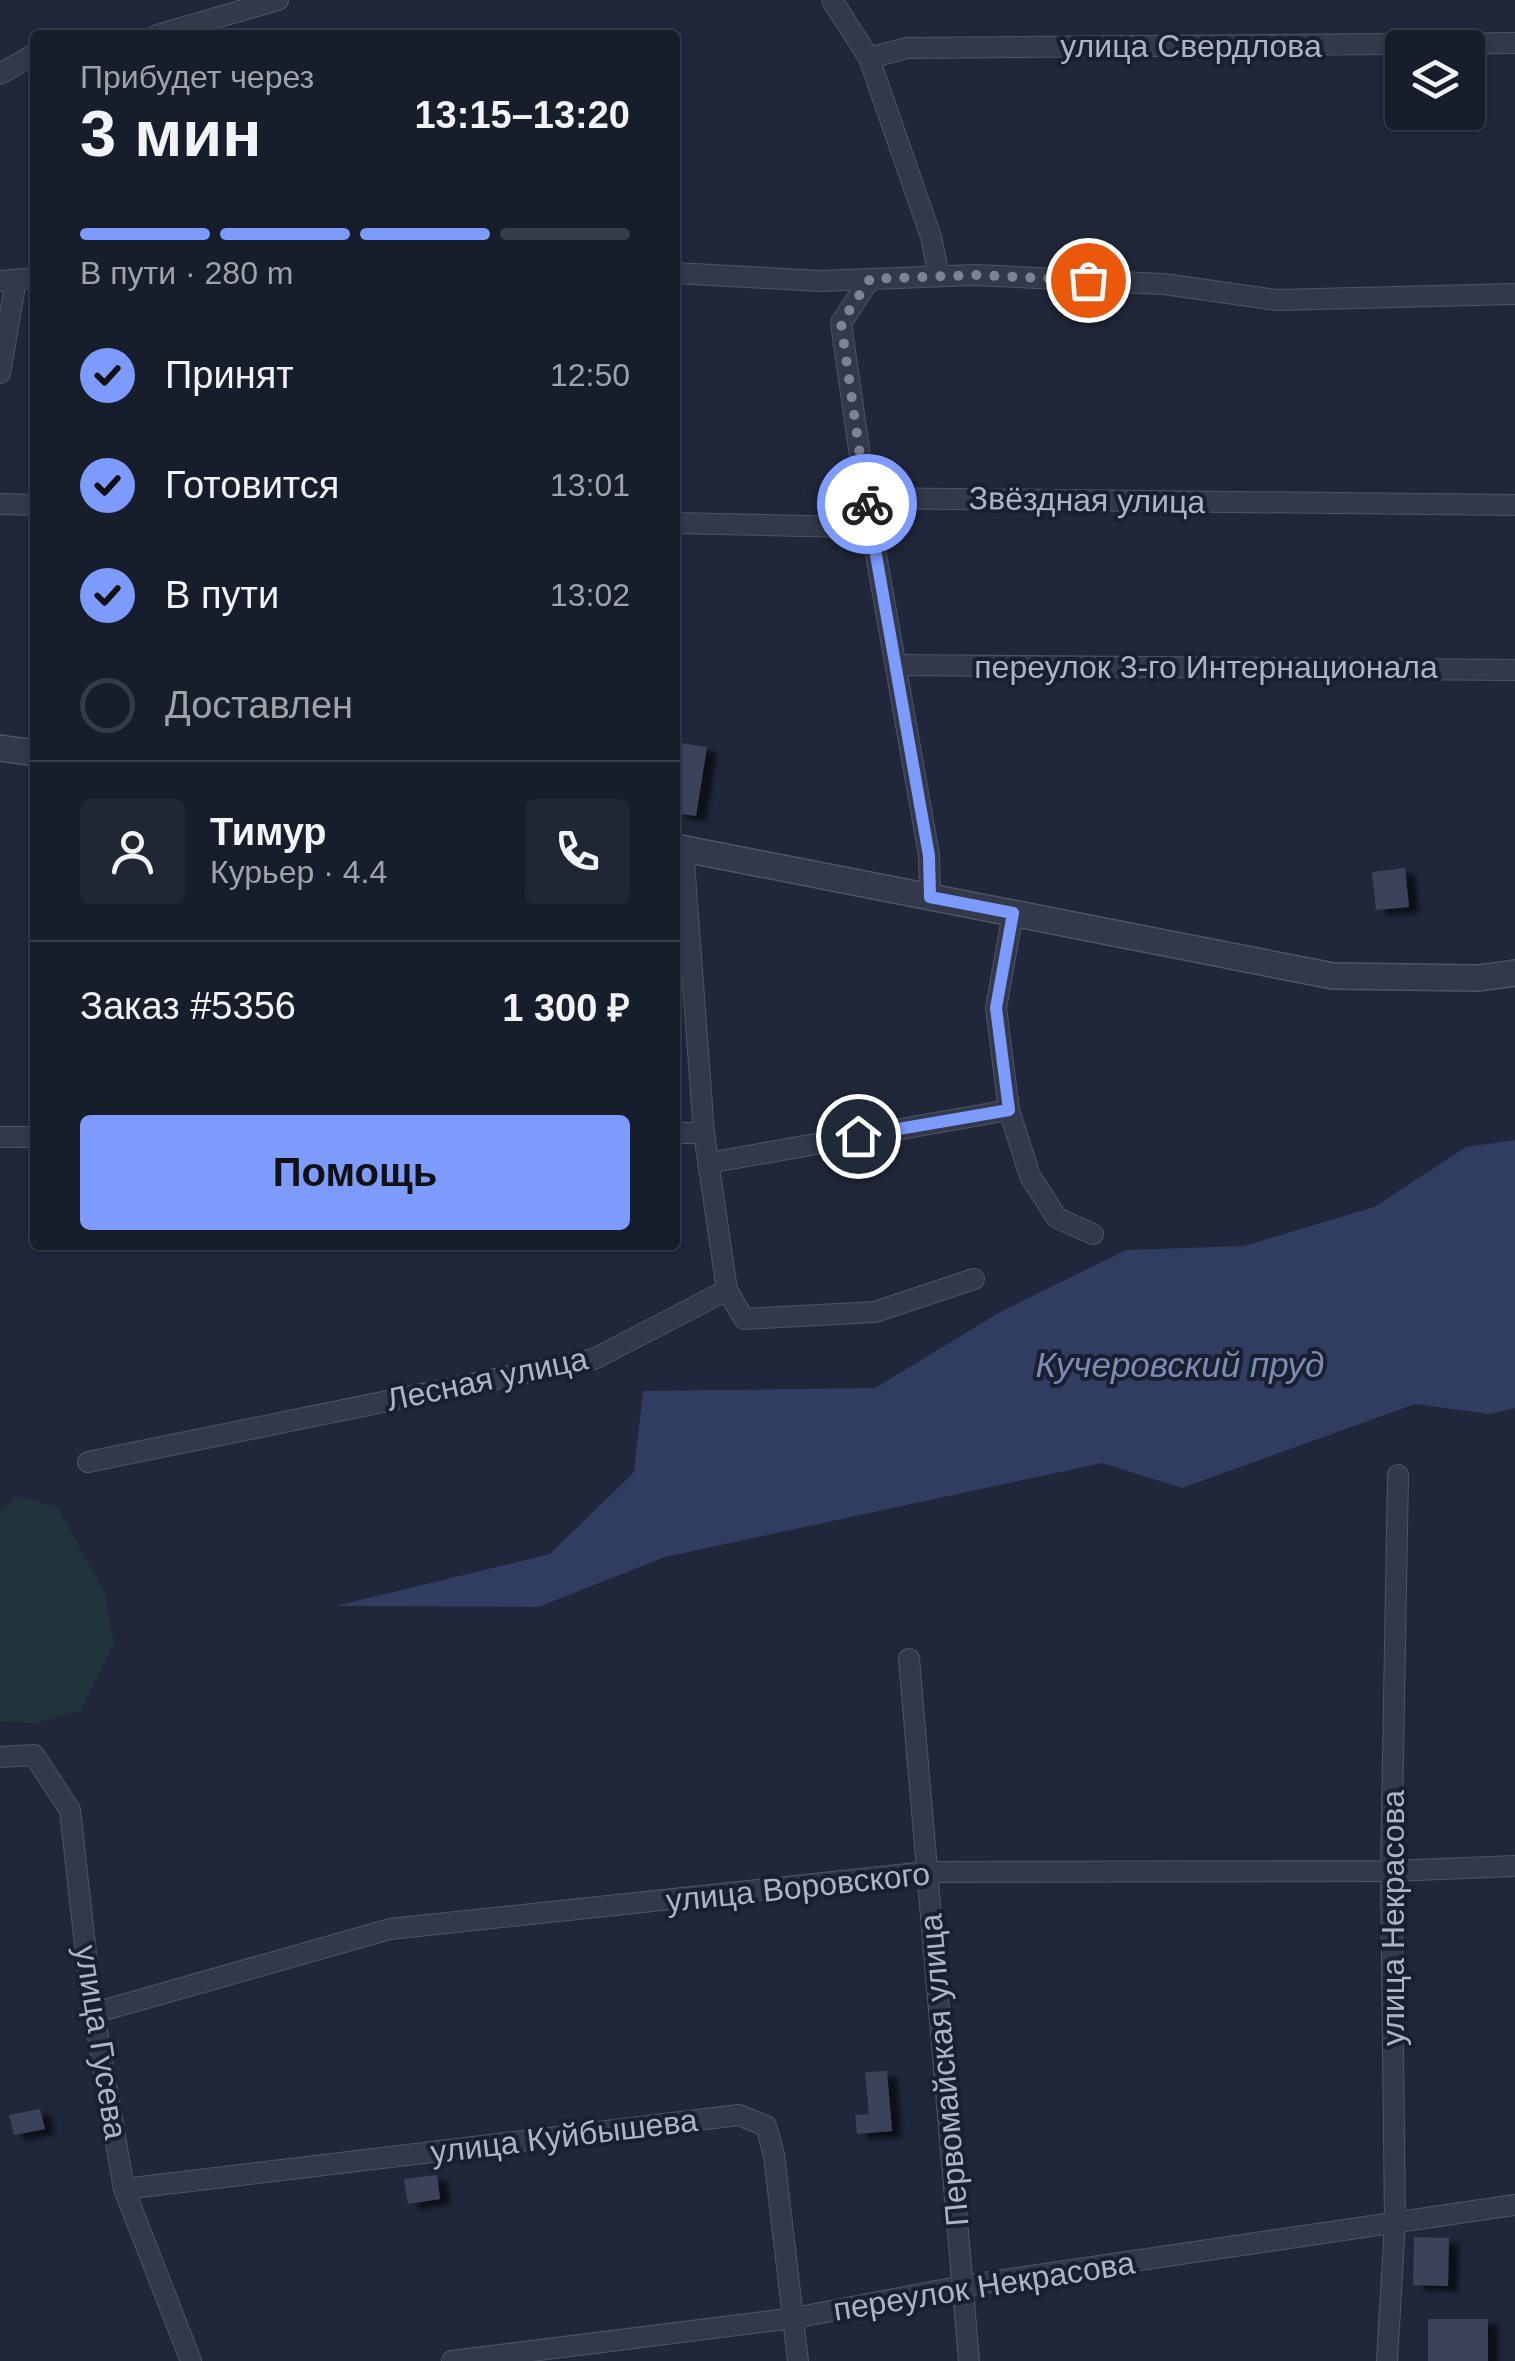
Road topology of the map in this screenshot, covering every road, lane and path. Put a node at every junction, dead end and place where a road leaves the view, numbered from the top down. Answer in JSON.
{"nodes":[{"id":1,"x":278,"y":0,"type":"edge"},
{"id":2,"x":832,"y":0,"type":"edge"},
{"id":3,"x":174,"y":30,"type":"edge"},
{"id":4,"x":1515,"y":43,"type":"edge"},
{"id":5,"x":30,"y":57,"type":"edge"},
{"id":6,"x":868,"y":58,"type":"junction"},
{"id":7,"x":0,"y":74,"type":"edge"},
{"id":8,"x":680,"y":273,"type":"edge"},
{"id":9,"x":939,"y":276,"type":"junction"},
{"id":10,"x":17,"y":279,"type":"edge"},
{"id":11,"x":870,"y":279,"type":"junction"},
{"id":12,"x":1515,"y":294,"type":"edge"},
{"id":13,"x":0,"y":373,"type":"edge"},
{"id":14,"x":866,"y":498,"type":"junction"},
{"id":15,"x":0,"y":504,"type":"edge"},
{"id":16,"x":30,"y":504,"type":"edge"},
{"id":17,"x":1515,"y":504,"type":"edge"},
{"id":18,"x":680,"y":522,"type":"edge"},
{"id":19,"x":898,"y":665,"type":"junction"},
{"id":20,"x":1515,"y":670,"type":"edge"},
{"id":21,"x":0,"y":748,"type":"edge"},
{"id":22,"x":30,"y":752,"type":"edge"},
{"id":23,"x":680,"y":848,"type":"edge"},
{"id":24,"x":680,"y":859,"type":"edge"},
{"id":25,"x":930,"y":897,"type":"junction"},
{"id":26,"x":1013,"y":913,"type":"junction"},
{"id":27,"x":1515,"y":973,"type":"edge"},
{"id":28,"x":1009,"y":1110,"type":"junction"},
{"id":29,"x":680,"y":1133,"type":"edge"},
{"id":30,"x":704,"y":1133,"type":"junction"},
{"id":31,"x":0,"y":1137,"type":"edge"},
{"id":32,"x":30,"y":1137,"type":"edge"},
{"id":33,"x":708,"y":1163,"type":"junction"},
{"id":34,"x":1092,"y":1234,"type":"dead end"},
{"id":35,"x":974,"y":1279,"type":"dead end"},
{"id":36,"x":728,"y":1290,"type":"junction"},
{"id":37,"x":88,"y":1462,"type":"dead end"},
{"id":38,"x":1398,"y":1475,"type":"dead end"},
{"id":39,"x":909,"y":1659,"type":"dead end"},
{"id":40,"x":0,"y":1758,"type":"edge"},
{"id":41,"x":1515,"y":1866,"type":"edge"},
{"id":42,"x":1391,"y":1870,"type":"junction"},
{"id":43,"x":926,"y":1872,"type":"junction"},
{"id":44,"x":94,"y":2014,"type":"junction"},
{"id":45,"x":124,"y":2188,"type":"junction"},
{"id":46,"x":1515,"y":2205,"type":"edge"},
{"id":47,"x":1395,"y":2222,"type":"junction"},
{"id":48,"x":963,"y":2286,"type":"junction"},
{"id":49,"x":794,"y":2318,"type":"junction"},
{"id":50,"x":190,"y":2361,"type":"edge"},
{"id":51,"x":452,"y":2361,"type":"edge"},
{"id":52,"x":798,"y":2361,"type":"edge"},
{"id":53,"x":969,"y":2361,"type":"edge"},
{"id":54,"x":1386,"y":2361,"type":"edge"}],
"edges":[{"from":1,"to":3,"type":"street"},
{"from":2,"to":6,"type":"street"},
{"from":4,"to":6,"type":"street","name":"улица Свердлова"},
{"from":5,"to":7,"type":"street"},
{"from":6,"to":9,"type":"street"},
{"from":8,"to":11,"type":"street"},
{"from":9,"to":11,"type":"street"},
{"from":9,"to":12,"type":"street"},
{"from":10,"to":13,"type":"street"},
{"from":11,"to":14,"type":"street"},
{"from":14,"to":17,"type":"street","name":"Звёздная улица"},
{"from":14,"to":18,"type":"street"},
{"from":14,"to":19,"type":"street"},
{"from":15,"to":16,"type":"street"},
{"from":19,"to":20,"type":"street","name":"переулок 3-го Интернационала"},
{"from":19,"to":25,"type":"street"},
{"from":21,"to":22,"type":"street"},
{"from":23,"to":25,"type":"street"},
{"from":24,"to":30,"type":"street"},
{"from":25,"to":26,"type":"street"},
{"from":26,"to":27,"type":"street"},
{"from":26,"to":28,"type":"street"},
{"from":28,"to":33,"type":"street"},
{"from":28,"to":34,"type":"street"},
{"from":29,"to":30,"type":"street"},
{"from":30,"to":33,"type":"street"},
{"from":31,"to":32,"type":"street"},
{"from":33,"to":36,"type":"street"},
{"from":35,"to":36,"type":"street"},
{"from":36,"to":37,"type":"street","name":"Лесная улица"},
{"from":38,"to":42,"type":"street","name":"улица Некрасова"},
{"from":39,"to":43,"type":"street","name":"Первомайская улица"},
{"from":40,"to":44,"type":"street","name":"улица Гусева"},
{"from":41,"to":42,"type":"street","name":"улица Воровского"},
{"from":42,"to":43,"type":"street","name":"улица Воровского"},
{"from":42,"to":47,"type":"street","name":"улица Некрасова"},
{"from":43,"to":44,"type":"street","name":"улица Воровского"},
{"from":43,"to":48,"type":"street","name":"Первомайская улица"},
{"from":44,"to":45,"type":"street","name":"улица Гусева"},
{"from":45,"to":49,"type":"street","name":"улица Куйбышева"},
{"from":45,"to":50,"type":"street","name":"улица Гусева"},
{"from":46,"to":47,"type":"street","name":"переулок Некрасова"},
{"from":47,"to":48,"type":"street","name":"переулок Некрасова"},
{"from":47,"to":54,"type":"street","name":"улица Некрасова"},
{"from":48,"to":49,"type":"street","name":"переулок Некрасова"},
{"from":48,"to":53,"type":"street","name":"Первомайская улица"},
{"from":49,"to":51,"type":"street","name":"переулок Некрасова"},
{"from":49,"to":52,"type":"street","name":"улица Куйбышева"}]}
